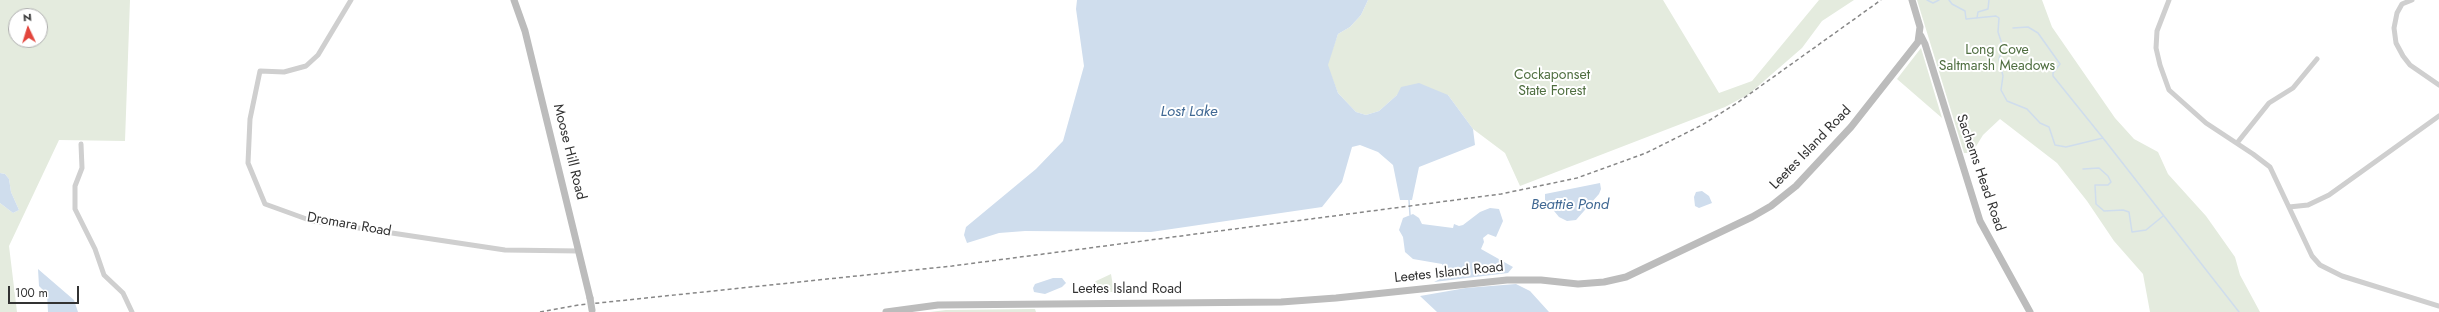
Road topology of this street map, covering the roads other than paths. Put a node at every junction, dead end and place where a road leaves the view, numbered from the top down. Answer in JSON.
{"nodes":[{"id":1,"x":352,"y":0,"type":"edge"},
{"id":2,"x":514,"y":0,"type":"edge"},
{"id":3,"x":1912,"y":0,"type":"edge"},
{"id":4,"x":2169,"y":0,"type":"edge"},
{"id":5,"x":2412,"y":0,"type":"edge"},
{"id":6,"x":1920,"y":36,"type":"junction"},
{"id":7,"x":2317,"y":59,"type":"dead end"},
{"id":8,"x":2439,"y":85,"type":"edge"},
{"id":9,"x":2439,"y":116,"type":"edge"},
{"id":10,"x":2238,"y":143,"type":"junction"},
{"id":11,"x":81,"y":144,"type":"dead end"},
{"id":12,"x":2289,"y":207,"type":"junction"},
{"id":13,"x":579,"y":251,"type":"junction"},
{"id":14,"x":2439,"y":306,"type":"edge"},
{"id":15,"x":592,"y":311,"type":"edge"},
{"id":16,"x":132,"y":312,"type":"edge"},
{"id":17,"x":886,"y":312,"type":"edge"},
{"id":18,"x":2030,"y":312,"type":"edge"}],
"edges":[{"from":1,"to":13,"type":"street","name":"Dromara Road"},
{"from":2,"to":13,"type":"main road","name":"Moose Hill Road"},
{"from":3,"to":6,"type":"main road","name":"Sachems Head Road"},
{"from":4,"to":10,"type":"street"},
{"from":5,"to":8,"type":"street"},
{"from":6,"to":17,"type":"main road","name":"Leetes Island Road"},
{"from":6,"to":18,"type":"main road","name":"Sachems Head Road"},
{"from":7,"to":10,"type":"street"},
{"from":9,"to":12,"type":"street"},
{"from":10,"to":12,"type":"street"},
{"from":11,"to":16,"type":"street"},
{"from":12,"to":14,"type":"street"},
{"from":13,"to":15,"type":"main road","name":"Moose Hill Road","bridge":true}]}
